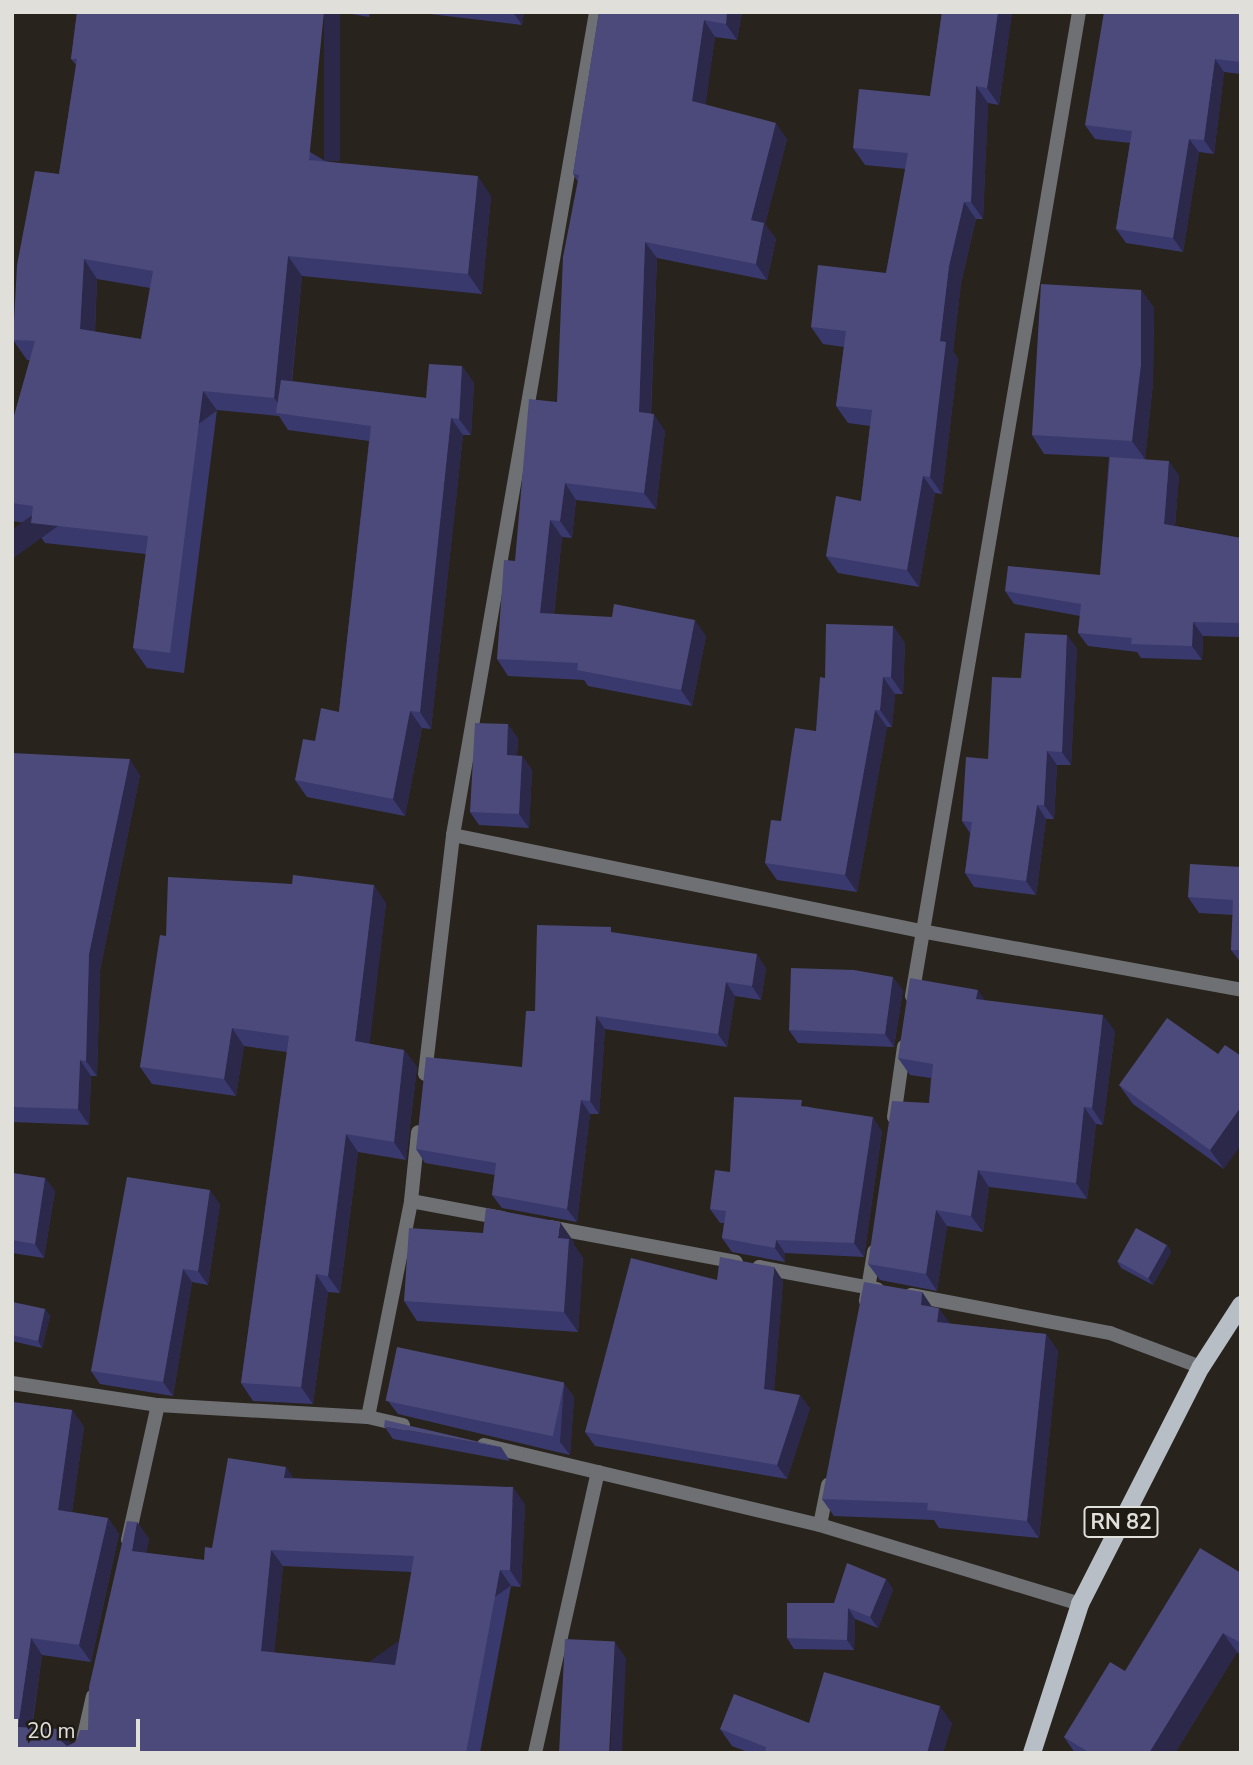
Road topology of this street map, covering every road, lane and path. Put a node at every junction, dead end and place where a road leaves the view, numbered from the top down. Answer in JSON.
{"nodes":[{"id":1,"x":596,"y":12,"type":"edge"},
{"id":2,"x":1080,"y":12,"type":"edge"},
{"id":3,"x":453,"y":835,"type":"junction"},
{"id":4,"x":921,"y":931,"type":"junction"},
{"id":5,"x":1241,"y":989,"type":"edge"},
{"id":6,"x":423,"y":1093,"type":"edge"},
{"id":7,"x":420,"y":1120,"type":"edge"},
{"id":8,"x":891,"y":1137,"type":"edge"},
{"id":9,"x":411,"y":1201,"type":"junction"},
{"id":10,"x":877,"y":1233,"type":"edge"},
{"id":11,"x":869,"y":1287,"type":"junction"},
{"id":12,"x":1241,"y":1305,"type":"edge"},
{"id":13,"x":864,"y":1314,"type":"edge"},
{"id":14,"x":1201,"y":1367,"type":"junction"},
{"id":15,"x":12,"y":1383,"type":"edge"},
{"id":16,"x":158,"y":1405,"type":"junction"},
{"id":17,"x":368,"y":1417,"type":"junction"},
{"id":18,"x":422,"y":1430,"type":"edge"},
{"id":19,"x":463,"y":1440,"type":"edge"},
{"id":20,"x":598,"y":1472,"type":"junction"},
{"id":21,"x":831,"y":1472,"type":"edge"},
{"id":22,"x":820,"y":1525,"type":"junction"},
{"id":23,"x":125,"y":1552,"type":"edge"},
{"id":24,"x":1080,"y":1604,"type":"junction"},
{"id":25,"x":95,"y":1686,"type":"edge"},
{"id":26,"x":80,"y":1753,"type":"edge"},
{"id":27,"x":535,"y":1753,"type":"edge"},
{"id":28,"x":1032,"y":1753,"type":"edge"}],
"edges":[{"from":1,"to":3,"type":"street"},
{"from":2,"to":4,"type":"street"},
{"from":3,"to":4,"type":"street"},
{"from":3,"to":6,"type":"street"},
{"from":4,"to":5,"type":"street"},
{"from":4,"to":8,"type":"street"},
{"from":7,"to":9,"type":"street"},
{"from":9,"to":11,"type":"street"},
{"from":9,"to":17,"type":"street"},
{"from":10,"to":11,"type":"street"},
{"from":11,"to":13,"type":"street"},
{"from":11,"to":14,"type":"street"},
{"from":12,"to":14,"type":"main road","number":"RN 82"},
{"from":14,"to":24,"type":"main road","number":"RN 82"},
{"from":15,"to":16,"type":"street"},
{"from":16,"to":17,"type":"street"},
{"from":16,"to":23,"type":"street"},
{"from":17,"to":18,"type":"street"},
{"from":19,"to":20,"type":"street"},
{"from":20,"to":22,"type":"street"},
{"from":20,"to":27,"type":"street"},
{"from":21,"to":22,"type":"street"},
{"from":22,"to":24,"type":"street"},
{"from":24,"to":28,"type":"main road","number":"RN 82"},
{"from":25,"to":26,"type":"street"}]}
